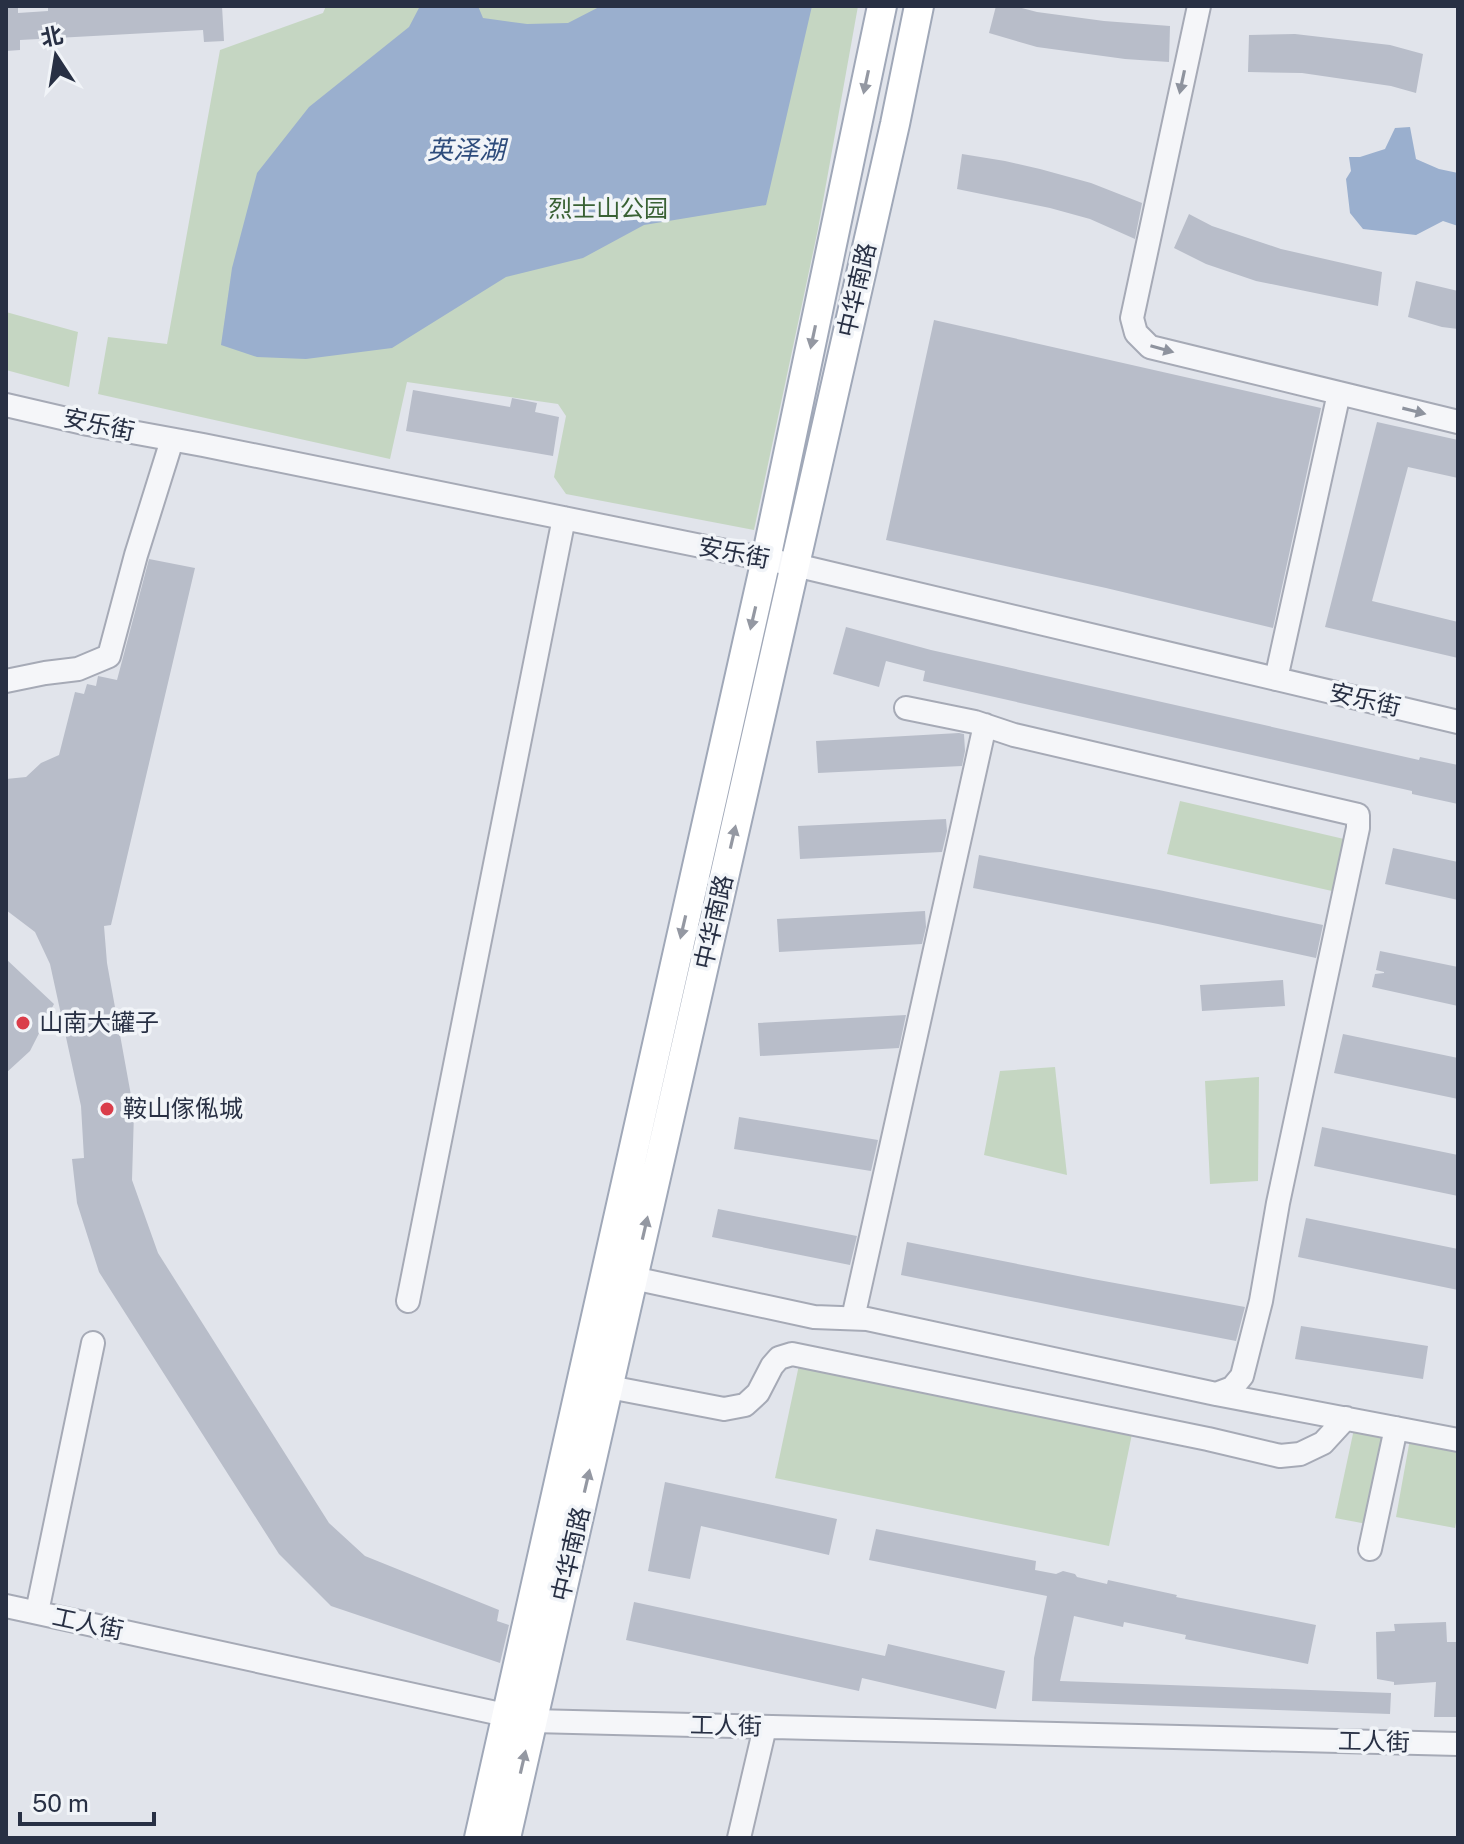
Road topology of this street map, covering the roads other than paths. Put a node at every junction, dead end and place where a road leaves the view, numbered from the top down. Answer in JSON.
{"nodes":[{"id":1,"x":882,"y":6,"type":"edge"},
{"id":2,"x":919,"y":6,"type":"edge"},
{"id":3,"x":1199,"y":6,"type":"edge"},
{"id":4,"x":1339,"y":393,"type":"junction"},
{"id":5,"x":6,"y":405,"type":"edge"},
{"id":6,"x":1458,"y":422,"type":"edge"},
{"id":7,"x":172,"y":440,"type":"junction"},
{"id":8,"x":564,"y":518,"type":"junction"},
{"id":9,"x":766,"y":559,"type":"junction"},
{"id":10,"x":795,"y":565,"type":"junction"},
{"id":11,"x":1276,"y":679,"type":"junction"},
{"id":12,"x":6,"y":681,"type":"edge"},
{"id":13,"x":906,"y":708,"type":"dead end"},
{"id":14,"x":1458,"y":722,"type":"edge"},
{"id":15,"x":985,"y":725,"type":"junction"},
{"id":16,"x":633,"y":1278,"type":"junction"},
{"id":17,"x":408,"y":1301,"type":"dead end"},
{"id":18,"x":853,"y":1318,"type":"junction"},
{"id":19,"x":93,"y":1343,"type":"dead end"},
{"id":20,"x":1242,"y":1376,"type":"junction"},
{"id":21,"x":609,"y":1387,"type":"junction"},
{"id":22,"x":1216,"y":1394,"type":"junction"},
{"id":23,"x":1263,"y":1403,"type":"junction"},
{"id":24,"x":1346,"y":1418,"type":"junction"},
{"id":25,"x":1396,"y":1428,"type":"junction"},
{"id":26,"x":1458,"y":1440,"type":"edge"},
{"id":27,"x":1370,"y":1549,"type":"dead end"},
{"id":28,"x":6,"y":1606,"type":"edge"},
{"id":29,"x":37,"y":1612,"type":"junction"},
{"id":30,"x":505,"y":1715,"type":"junction"},
{"id":31,"x":533,"y":1721,"type":"junction"},
{"id":32,"x":765,"y":1727,"type":"junction"},
{"id":33,"x":1458,"y":1744,"type":"edge"},
{"id":34,"x":479,"y":1838,"type":"edge"},
{"id":35,"x":506,"y":1838,"type":"edge"},
{"id":36,"x":739,"y":1838,"type":"edge"}],
"edges":[{"from":1,"to":9,"type":"main road","name":"中华南路","one_way":true},
{"from":2,"to":10,"type":"main road","name":"中华南路"},
{"from":3,"to":4,"type":"street","one_way":true},
{"from":4,"to":6,"type":"street","one_way":true},
{"from":4,"to":11,"type":"street"},
{"from":5,"to":7,"type":"street","name":"安乐街"},
{"from":7,"to":8,"type":"street","name":"安乐街"},
{"from":7,"to":12,"type":"street"},
{"from":8,"to":9,"type":"street","name":"安乐街"},
{"from":8,"to":17,"type":"street"},
{"from":9,"to":10,"type":"street","name":"安乐街"},
{"from":9,"to":30,"type":"main road","name":"中华南路","one_way":true},
{"from":10,"to":11,"type":"street","name":"安乐街"},
{"from":16,"to":10,"type":"main road","name":"中华南路","one_way":true},
{"from":11,"to":14,"type":"street","name":"安乐街"},
{"from":13,"to":15,"type":"street"},
{"from":15,"to":18,"type":"street"},
{"from":15,"to":20,"type":"street"},
{"from":16,"to":18,"type":"street"},
{"from":16,"to":21,"type":"main road","name":"中华南路"},
{"from":18,"to":22,"type":"street"},
{"from":19,"to":29,"type":"street"},
{"from":20,"to":22,"type":"street"},
{"from":20,"to":23,"type":"street"},
{"from":21,"to":24,"type":"street"},
{"from":31,"to":21,"type":"main road","name":"中华南路","one_way":true},
{"from":22,"to":23,"type":"street"},
{"from":23,"to":24,"type":"street"},
{"from":24,"to":25,"type":"street"},
{"from":25,"to":26,"type":"street"},
{"from":25,"to":27,"type":"street"},
{"from":28,"to":29,"type":"street","name":"工人街"},
{"from":29,"to":30,"type":"street","name":"工人街"},
{"from":30,"to":31,"type":"street","name":"工人街"},
{"from":30,"to":34,"type":"main road","name":"中华南路"},
{"from":31,"to":32,"type":"street","name":"工人街"},
{"from":35,"to":31,"type":"main road","name":"中华南路","one_way":true},
{"from":32,"to":33,"type":"street","name":"工人街"},
{"from":32,"to":36,"type":"street"}]}
